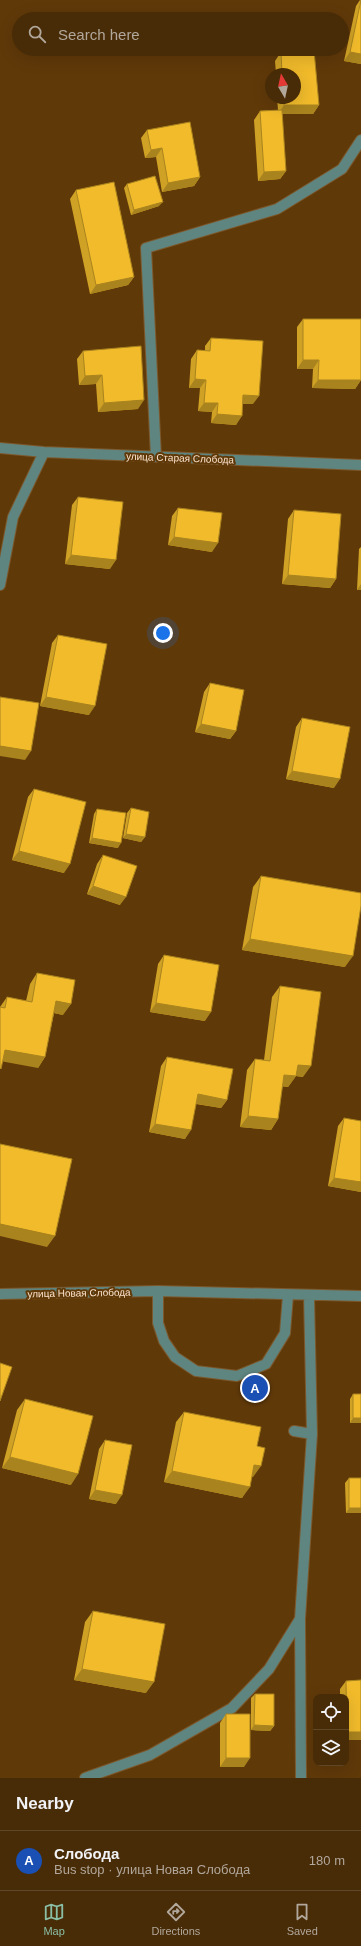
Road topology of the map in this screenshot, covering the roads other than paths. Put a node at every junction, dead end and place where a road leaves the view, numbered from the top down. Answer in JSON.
{"nodes":[{"id":1,"x":361,"y":140,"type":"edge"},
{"id":2,"x":0,"y":448,"type":"edge"},
{"id":3,"x":44,"y":452,"type":"junction"},
{"id":4,"x":156,"y":457,"type":"junction"},
{"id":5,"x":361,"y":465,"type":"edge"},
{"id":6,"x":0,"y":585,"type":"edge"},
{"id":7,"x":158,"y":1291,"type":"junction"},
{"id":8,"x":0,"y":1294,"type":"edge"},
{"id":9,"x":288,"y":1296,"type":"junction"},
{"id":10,"x":309,"y":1296,"type":"junction"},
{"id":11,"x":361,"y":1296,"type":"edge"},
{"id":12,"x":294,"y":1431,"type":"dead end"},
{"id":13,"x":312,"y":1434,"type":"junction"},
{"id":14,"x":300,"y":1619,"type":"junction"},
{"id":15,"x":85,"y":1778,"type":"edge"},
{"id":16,"x":301,"y":1778,"type":"edge"}],
"edges":[{"from":1,"to":4,"type":"street"},
{"from":2,"to":3,"type":"street","name":"улица Старая Слобода"},
{"from":3,"to":4,"type":"street","name":"улица Старая Слобода"},
{"from":3,"to":6,"type":"street"},
{"from":4,"to":5,"type":"street","name":"улица Старая Слобода"},
{"from":7,"to":8,"type":"street","name":"улица Новая Слобода"},
{"from":7,"to":9,"type":"street","name":"улица Новая Слобода"},
{"from":7,"to":9,"type":"street"},
{"from":9,"to":10,"type":"street","name":"улица Новая Слобода"},
{"from":10,"to":11,"type":"street"},
{"from":10,"to":13,"type":"street"},
{"from":12,"to":13,"type":"street"},
{"from":13,"to":14,"type":"street"},
{"from":14,"to":15,"type":"street"},
{"from":14,"to":16,"type":"street"}]}
